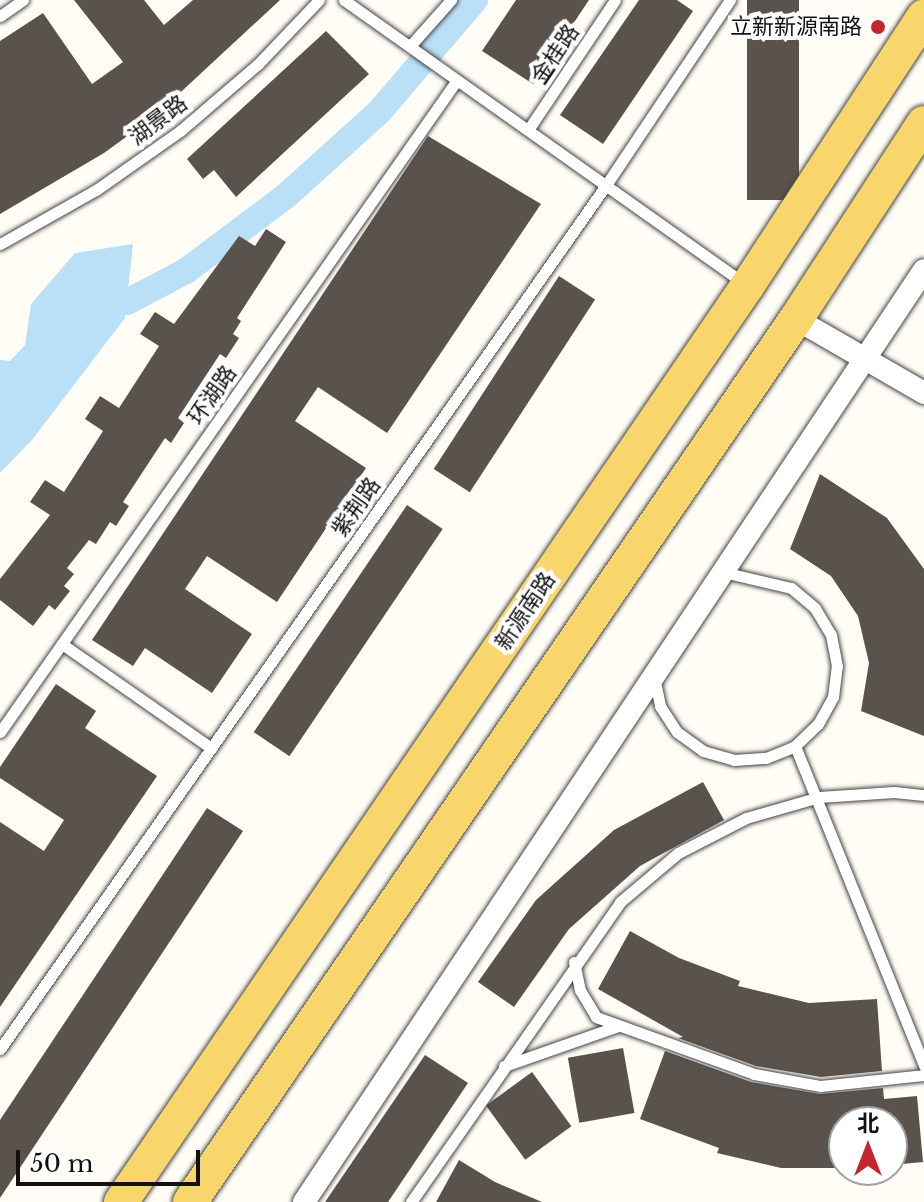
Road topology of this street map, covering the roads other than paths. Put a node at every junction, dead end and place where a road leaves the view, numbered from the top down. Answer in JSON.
{"nodes":[{"id":1,"x":23,"y":0,"type":"edge"},
{"id":2,"x":319,"y":0,"type":"edge"},
{"id":3,"x":344,"y":0,"type":"edge"},
{"id":4,"x":451,"y":0,"type":"edge"},
{"id":5,"x":615,"y":0,"type":"edge"},
{"id":6,"x":730,"y":0,"type":"edge"},
{"id":7,"x":0,"y":16,"type":"edge"},
{"id":8,"x":924,"y":16,"type":"edge"},
{"id":9,"x":410,"y":46,"type":"junction"},
{"id":10,"x":457,"y":80,"type":"junction"},
{"id":11,"x":924,"y":123,"type":"edge"},
{"id":12,"x":528,"y":130,"type":"junction"},
{"id":13,"x":606,"y":185,"type":"junction"},
{"id":14,"x":0,"y":244,"type":"edge"},
{"id":15,"x":924,"y":270,"type":"edge"},
{"id":16,"x":748,"y":285,"type":"junction"},
{"id":17,"x":796,"y":319,"type":"junction"},
{"id":18,"x":864,"y":360,"type":"junction"},
{"id":19,"x":924,"y":393,"type":"edge"},
{"id":20,"x":723,"y":572,"type":"junction"},
{"id":21,"x":62,"y":644,"type":"junction"},
{"id":22,"x":654,"y":677,"type":"junction"},
{"id":23,"x":0,"y":732,"type":"edge"},
{"id":24,"x":795,"y":746,"type":"junction"},
{"id":25,"x":211,"y":748,"type":"junction"},
{"id":26,"x":924,"y":795,"type":"edge"},
{"id":27,"x":819,"y":797,"type":"junction"},
{"id":28,"x":574,"y":962,"type":"junction"},
{"id":29,"x":618,"y":1026,"type":"junction"},
{"id":30,"x":0,"y":1046,"type":"edge"},
{"id":31,"x":504,"y":1066,"type":"junction"},
{"id":32,"x":924,"y":1066,"type":"edge"},
{"id":33,"x":924,"y":1075,"type":"edge"},
{"id":34,"x":121,"y":1202,"type":"edge"},
{"id":35,"x":190,"y":1202,"type":"edge"},
{"id":36,"x":304,"y":1202,"type":"edge"},
{"id":37,"x":411,"y":1202,"type":"edge"}],
"edges":[{"from":1,"to":7,"type":"lane"},
{"from":2,"to":14,"type":"lane","name":"湖景路"},
{"from":3,"to":9,"type":"lane"},
{"from":4,"to":9,"type":"lane"},
{"from":5,"to":12,"type":"lane","name":"金桂路"},
{"from":6,"to":13,"type":"lane","name":"紫荆路"},
{"from":8,"to":16,"type":"main road","name":"新源南路"},
{"from":9,"to":10,"type":"lane"},
{"from":10,"to":12,"type":"lane"},
{"from":10,"to":21,"type":"lane","name":"环湖路"},
{"from":11,"to":17,"type":"main road"},
{"from":12,"to":13,"type":"lane"},
{"from":13,"to":16,"type":"lane"},
{"from":13,"to":25,"type":"lane","name":"紫荆路"},
{"from":15,"to":18,"type":"street"},
{"from":16,"to":34,"type":"main road","name":"新源南路"},
{"from":17,"to":18,"type":"street"},
{"from":17,"to":35,"type":"main road"},
{"from":18,"to":19,"type":"street"},
{"from":18,"to":20,"type":"street"},
{"from":20,"to":22,"type":"street"},
{"from":20,"to":24,"type":"lane"},
{"from":21,"to":23,"type":"lane","name":"环湖路"},
{"from":21,"to":25,"type":"lane"},
{"from":22,"to":24,"type":"lane"},
{"from":22,"to":36,"type":"street"},
{"from":24,"to":27,"type":"lane"},
{"from":25,"to":30,"type":"lane","name":"紫荆路"},
{"from":26,"to":27,"type":"lane"},
{"from":27,"to":28,"type":"lane"},
{"from":27,"to":32,"type":"lane"},
{"from":28,"to":29,"type":"lane"},
{"from":28,"to":31,"type":"lane"},
{"from":29,"to":31,"type":"lane"},
{"from":29,"to":33,"type":"lane"},
{"from":31,"to":37,"type":"lane"}]}
